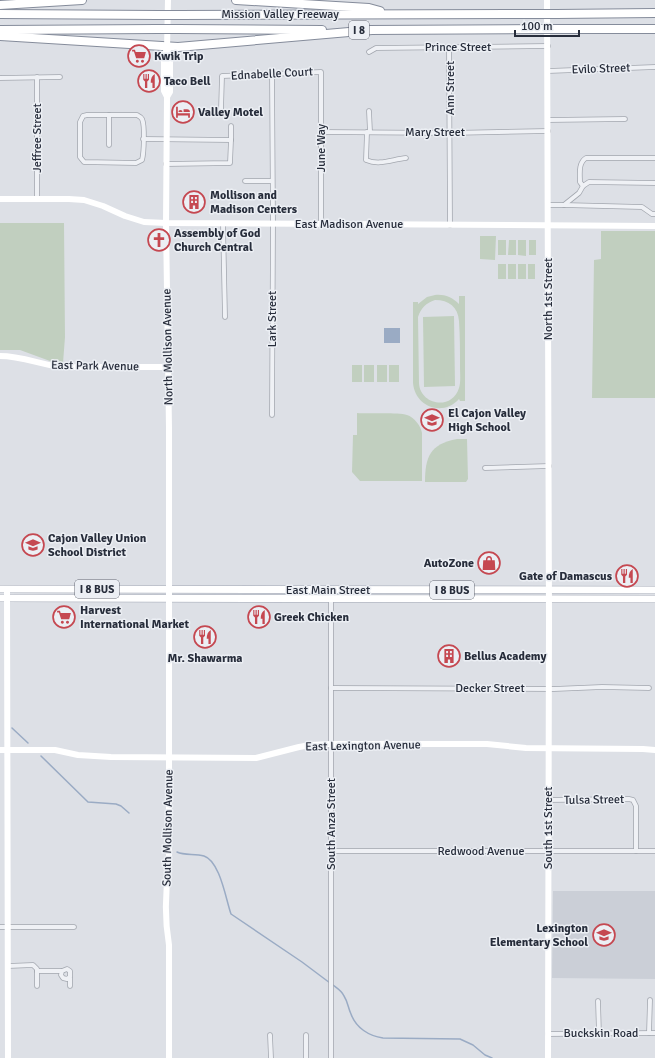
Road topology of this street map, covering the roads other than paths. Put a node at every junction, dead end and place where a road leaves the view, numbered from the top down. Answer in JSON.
{"nodes":[{"id":1,"x":82,"y":0,"type":"edge"},
{"id":2,"x":168,"y":0,"type":"edge"},
{"id":3,"x":236,"y":0,"type":"edge"},
{"id":4,"x":548,"y":0,"type":"edge"},
{"id":5,"x":0,"y":5,"type":"edge"},
{"id":6,"x":655,"y":13,"type":"edge"},
{"id":7,"x":0,"y":14,"type":"edge"},
{"id":8,"x":389,"y":14,"type":"junction"},
{"id":9,"x":655,"y":29,"type":"edge"},
{"id":10,"x":0,"y":30,"type":"edge"},
{"id":11,"x":372,"y":30,"type":"junction"},
{"id":12,"x":0,"y":36,"type":"edge"},
{"id":13,"x":548,"y":46,"type":"junction"},
{"id":14,"x":450,"y":47,"type":"junction"},
{"id":15,"x":167,"y":48,"type":"junction"},
{"id":16,"x":369,"y":52,"type":"dead end"},
{"id":17,"x":655,"y":67,"type":"edge"},
{"id":18,"x":548,"y":70,"type":"junction"},
{"id":19,"x":321,"y":72,"type":"joint"},
{"id":20,"x":272,"y":74,"type":"junction"},
{"id":21,"x":164,"y":76,"type":"junction"},
{"id":22,"x":37,"y":77,"type":"junction"},
{"id":23,"x":60,"y":77,"type":"dead end"},
{"id":24,"x":0,"y":78,"type":"edge"},
{"id":25,"x":170,"y":86,"type":"junction"},
{"id":26,"x":167,"y":97,"type":"junction"},
{"id":27,"x":221,"y":110,"type":"dead end"},
{"id":28,"x":369,"y":111,"type":"dead end"},
{"id":29,"x":109,"y":115,"type":"junction"},
{"id":30,"x":548,"y":120,"type":"junction"},
{"id":31,"x":625,"y":120,"type":"dead end"},
{"id":32,"x":231,"y":126,"type":"dead end"},
{"id":33,"x":548,"y":131,"type":"junction"},
{"id":34,"x":321,"y":132,"type":"junction"},
{"id":35,"x":368,"y":132,"type":"junction"},
{"id":36,"x":450,"y":132,"type":"junction"},
{"id":37,"x":143,"y":139,"type":"junction"},
{"id":38,"x":166,"y":139,"type":"junction"},
{"id":39,"x":231,"y":140,"type":"junction"},
{"id":40,"x":109,"y":145,"type":"dead end"},
{"id":41,"x":406,"y":158,"type":"dead end"},
{"id":42,"x":655,"y":158,"type":"edge"},
{"id":43,"x":166,"y":164,"type":"junction"},
{"id":44,"x":245,"y":180,"type":"dead end"},
{"id":45,"x":272,"y":181,"type":"junction"},
{"id":46,"x":655,"y":182,"type":"edge"},
{"id":47,"x":583,"y":186,"type":"junction"},
{"id":48,"x":0,"y":199,"type":"edge"},
{"id":49,"x":38,"y":199,"type":"junction"},
{"id":50,"x":548,"y":205,"type":"junction"},
{"id":51,"x":564,"y":205,"type":"junction"},
{"id":52,"x":655,"y":214,"type":"edge"},
{"id":53,"x":166,"y":223,"type":"junction"},
{"id":54,"x":223,"y":224,"type":"junction"},
{"id":55,"x":273,"y":224,"type":"junction"},
{"id":56,"x":321,"y":224,"type":"junction"},
{"id":57,"x":450,"y":225,"type":"junction"},
{"id":58,"x":548,"y":225,"type":"junction"},
{"id":59,"x":655,"y":226,"type":"edge"},
{"id":60,"x":225,"y":317,"type":"dead end"},
{"id":61,"x":0,"y":356,"type":"edge"},
{"id":62,"x":168,"y":367,"type":"junction"},
{"id":63,"x":272,"y":415,"type":"dead end"},
{"id":64,"x":548,"y":466,"type":"junction"},
{"id":65,"x":485,"y":468,"type":"dead end"},
{"id":66,"x":3,"y":589,"type":"edge"},
{"id":67,"x":59,"y":589,"type":"junction"},
{"id":68,"x":169,"y":589,"type":"junction"},
{"id":69,"x":331,"y":590,"type":"junction"},
{"id":70,"x":549,"y":590,"type":"junction"},
{"id":71,"x":655,"y":590,"type":"edge"},
{"id":72,"x":3,"y":598,"type":"edge"},
{"id":73,"x":59,"y":598,"type":"junction"},
{"id":74,"x":168,"y":598,"type":"junction"},
{"id":75,"x":549,"y":598,"type":"junction"},
{"id":76,"x":331,"y":599,"type":"junction"},
{"id":77,"x":655,"y":599,"type":"edge"},
{"id":78,"x":331,"y":688,"type":"junction"},
{"id":79,"x":549,"y":688,"type":"junction"},
{"id":80,"x":649,"y":688,"type":"dead end"},
{"id":81,"x":331,"y":744,"type":"junction"},
{"id":82,"x":548,"y":749,"type":"junction"},
{"id":83,"x":0,"y":750,"type":"edge"},
{"id":84,"x":7,"y":750,"type":"junction"},
{"id":85,"x":655,"y":750,"type":"edge"},
{"id":86,"x":170,"y":757,"type":"junction"},
{"id":87,"x":548,"y":800,"type":"junction"},
{"id":88,"x":331,"y":851,"type":"junction"},
{"id":89,"x":548,"y":851,"type":"junction"},
{"id":90,"x":636,"y":851,"type":"junction"},
{"id":91,"x":655,"y":851,"type":"edge"},
{"id":92,"x":0,"y":927,"type":"edge"},
{"id":93,"x":8,"y":927,"type":"junction"},
{"id":94,"x":74,"y":927,"type":"dead end"},
{"id":95,"x":8,"y":966,"type":"junction"},
{"id":96,"x":37,"y":971,"type":"junction"},
{"id":97,"x":62,"y":971,"type":"junction"},
{"id":98,"x":70,"y":977,"type":"junction"},
{"id":99,"x":37,"y":986,"type":"dead end"},
{"id":100,"x":70,"y":986,"type":"dead end"},
{"id":101,"x":650,"y":1000,"type":"dead end"},
{"id":102,"x":598,"y":1001,"type":"dead end"},
{"id":103,"x":649,"y":1033,"type":"junction"},
{"id":104,"x":655,"y":1033,"type":"edge"},
{"id":105,"x":548,"y":1034,"type":"junction"},
{"id":106,"x":599,"y":1034,"type":"junction"},
{"id":107,"x":270,"y":1035,"type":"dead end"},
{"id":108,"x":306,"y":1036,"type":"dead end"},
{"id":109,"x":8,"y":1058,"type":"edge"},
{"id":110,"x":169,"y":1058,"type":"edge"},
{"id":111,"x":271,"y":1058,"type":"edge"},
{"id":112,"x":306,"y":1058,"type":"edge"},
{"id":113,"x":331,"y":1058,"type":"edge"},
{"id":114,"x":548,"y":1058,"type":"edge"}],
"edges":[{"from":1,"to":5,"type":"highway"},
{"from":2,"to":15,"type":"street","name":"North Mollison Avenue"},
{"from":3,"to":8,"type":"highway"},
{"from":4,"to":13,"type":"street","name":"North 1st Street"},
{"from":6,"to":8,"type":"highway","name":"Mission Valley Freeway","number":"I 8","bridge":true},
{"from":7,"to":8,"type":"highway","name":"Mission Valley Freeway","number":"I 8","bridge":true},
{"from":9,"to":11,"type":"highway","name":"Mission Valley Freeway","number":"I 8","bridge":true},
{"from":10,"to":11,"type":"highway","name":"Mission Valley Freeway","number":"I 8","bridge":true},
{"from":11,"to":15,"type":"highway"},
{"from":12,"to":15,"type":"highway"},
{"from":13,"to":14,"type":"street","name":"Prince Street"},
{"from":13,"to":18,"type":"street","name":"North 1st Street"},
{"from":14,"to":16,"type":"street","name":"Prince Street"},
{"from":14,"to":36,"type":"street","name":"Ann Street"},
{"from":15,"to":21,"type":"street","name":"North Mollison Avenue"},
{"from":15,"to":25,"type":"street","name":"North Mollison Avenue"},
{"from":17,"to":18,"type":"street","name":"Evilo Street"},
{"from":18,"to":30,"type":"street","name":"North 1st Street"},
{"from":19,"to":20,"type":"street","name":"Ednabelle Court"},
{"from":19,"to":34,"type":"street","name":"June Way"},
{"from":20,"to":27,"type":"street","name":"Ednabelle Court"},
{"from":20,"to":45,"type":"street","name":"Lark Street"},
{"from":21,"to":25,"type":"street"},
{"from":21,"to":26,"type":"street","name":"North Mollison Avenue"},
{"from":22,"to":23,"type":"street"},
{"from":22,"to":24,"type":"street"},
{"from":22,"to":49,"type":"street","name":"Jeffree Street"},
{"from":25,"to":26,"type":"street","name":"North Mollison Avenue"},
{"from":26,"to":38,"type":"street","name":"North Mollison Avenue"},
{"from":28,"to":35,"type":"street"},
{"from":29,"to":37,"type":"street"},
{"from":29,"to":37,"type":"street"},
{"from":29,"to":40,"type":"street"},
{"from":30,"to":31,"type":"street"},
{"from":30,"to":33,"type":"street","name":"North 1st Street"},
{"from":32,"to":39,"type":"street"},
{"from":33,"to":36,"type":"street","name":"Mary Street"},
{"from":33,"to":50,"type":"street","name":"North 1st Street"},
{"from":34,"to":35,"type":"street","name":"Mary Street"},
{"from":34,"to":56,"type":"street","name":"June Way"},
{"from":35,"to":36,"type":"street","name":"Mary Street"},
{"from":35,"to":41,"type":"street"},
{"from":36,"to":57,"type":"street","name":"Ann Street"},
{"from":37,"to":38,"type":"street"},
{"from":38,"to":39,"type":"street"},
{"from":38,"to":43,"type":"street","name":"North Mollison Avenue"},
{"from":39,"to":43,"type":"street"},
{"from":42,"to":47,"type":"street"},
{"from":43,"to":53,"type":"street","name":"North Mollison Avenue"},
{"from":44,"to":45,"type":"street"},
{"from":45,"to":55,"type":"street","name":"Lark Street"},
{"from":46,"to":47,"type":"street"},
{"from":47,"to":51,"type":"street"},
{"from":48,"to":49,"type":"street","name":"East Madison Avenue"},
{"from":49,"to":53,"type":"street","name":"East Madison Avenue"},
{"from":50,"to":51,"type":"street"},
{"from":50,"to":58,"type":"street","name":"North 1st Street"},
{"from":51,"to":52,"type":"street"},
{"from":53,"to":54,"type":"street","name":"East Madison Avenue"},
{"from":53,"to":62,"type":"street","name":"North Mollison Avenue"},
{"from":54,"to":55,"type":"street","name":"East Madison Avenue"},
{"from":54,"to":60,"type":"street"},
{"from":55,"to":56,"type":"street","name":"East Madison Avenue"},
{"from":55,"to":63,"type":"street","name":"Lark Street"},
{"from":56,"to":57,"type":"street","name":"East Madison Avenue"},
{"from":57,"to":58,"type":"street","name":"East Madison Avenue"},
{"from":58,"to":59,"type":"street","name":"East Madison Avenue"},
{"from":58,"to":64,"type":"street","name":"North 1st Street"},
{"from":61,"to":62,"type":"street","name":"East Park Avenue"},
{"from":62,"to":68,"type":"street","name":"North Mollison Avenue"},
{"from":64,"to":65,"type":"street"},
{"from":64,"to":70,"type":"street","name":"North 1st Street"},
{"from":66,"to":67,"type":"main road","name":"East Main Street","number":"I 8 BUS"},
{"from":66,"to":72,"type":"street"},
{"from":67,"to":68,"type":"main road","name":"East Main Street","number":"I 8 BUS"},
{"from":67,"to":73,"type":"main road"},
{"from":68,"to":69,"type":"main road","name":"East Main Street","number":"I 8 BUS"},
{"from":68,"to":74,"type":"street","name":"North Mollison Avenue"},
{"from":69,"to":70,"type":"main road","name":"East Main Street","number":"I 8 BUS"},
{"from":69,"to":76,"type":"street","name":"South Anza Street"},
{"from":70,"to":71,"type":"main road","name":"East Main Street","number":"I 8 BUS"},
{"from":70,"to":75,"type":"street","name":"North 1st Street"},
{"from":72,"to":73,"type":"main road","name":"East Main Street","number":"I 8 BUS"},
{"from":72,"to":84,"type":"street"},
{"from":73,"to":74,"type":"main road","name":"East Main Street","number":"I 8 BUS"},
{"from":74,"to":76,"type":"main road","name":"East Main Street","number":"I 8 BUS"},
{"from":74,"to":86,"type":"street","name":"South Mollison Avenue"},
{"from":75,"to":76,"type":"main road","name":"East Main Street","number":"I 8 BUS"},
{"from":75,"to":77,"type":"main road","name":"East Main Street","number":"I 8 BUS"},
{"from":75,"to":79,"type":"street","name":"South 1st Street"},
{"from":76,"to":78,"type":"street","name":"South Anza Street"},
{"from":78,"to":79,"type":"street","name":"Decker Street"},
{"from":78,"to":81,"type":"street","name":"South Anza Street"},
{"from":79,"to":80,"type":"street","name":"Decker Street"},
{"from":79,"to":82,"type":"street","name":"South 1st Street"},
{"from":81,"to":82,"type":"street","name":"East Lexington Avenue"},
{"from":81,"to":86,"type":"street","name":"East Lexington Avenue"},
{"from":81,"to":88,"type":"street","name":"South Anza Street"},
{"from":82,"to":85,"type":"street","name":"East Lexington Avenue"},
{"from":82,"to":87,"type":"street","name":"South 1st Street"},
{"from":83,"to":84,"type":"street","name":"East Lexington Avenue"},
{"from":84,"to":86,"type":"street","name":"East Lexington Avenue"},
{"from":84,"to":93,"type":"street"},
{"from":86,"to":110,"type":"street","name":"South Mollison Avenue"},
{"from":87,"to":89,"type":"street","name":"South 1st Street"},
{"from":87,"to":90,"type":"street","name":"Tulsa Street"},
{"from":88,"to":89,"type":"street","name":"Redwood Avenue"},
{"from":88,"to":113,"type":"street","name":"South Anza Street"},
{"from":89,"to":90,"type":"street","name":"Redwood Avenue"},
{"from":89,"to":105,"type":"street","name":"South 1st Street"},
{"from":90,"to":91,"type":"street","name":"Redwood Avenue"},
{"from":92,"to":93,"type":"street"},
{"from":93,"to":94,"type":"street"},
{"from":93,"to":95,"type":"street"},
{"from":95,"to":96,"type":"street"},
{"from":95,"to":109,"type":"street"},
{"from":96,"to":97,"type":"street"},
{"from":96,"to":99,"type":"street"},
{"from":97,"to":98,"type":"street"},
{"from":97,"to":98,"type":"street"},
{"from":98,"to":100,"type":"street"},
{"from":101,"to":103,"type":"street"},
{"from":102,"to":106,"type":"street"},
{"from":103,"to":104,"type":"street","name":"Buckskin Road"},
{"from":103,"to":106,"type":"street","name":"Buckskin Road"},
{"from":105,"to":106,"type":"street","name":"Buckskin Road"},
{"from":105,"to":114,"type":"street","name":"South 1st Street"},
{"from":107,"to":111,"type":"street"},
{"from":108,"to":112,"type":"street"}]}
